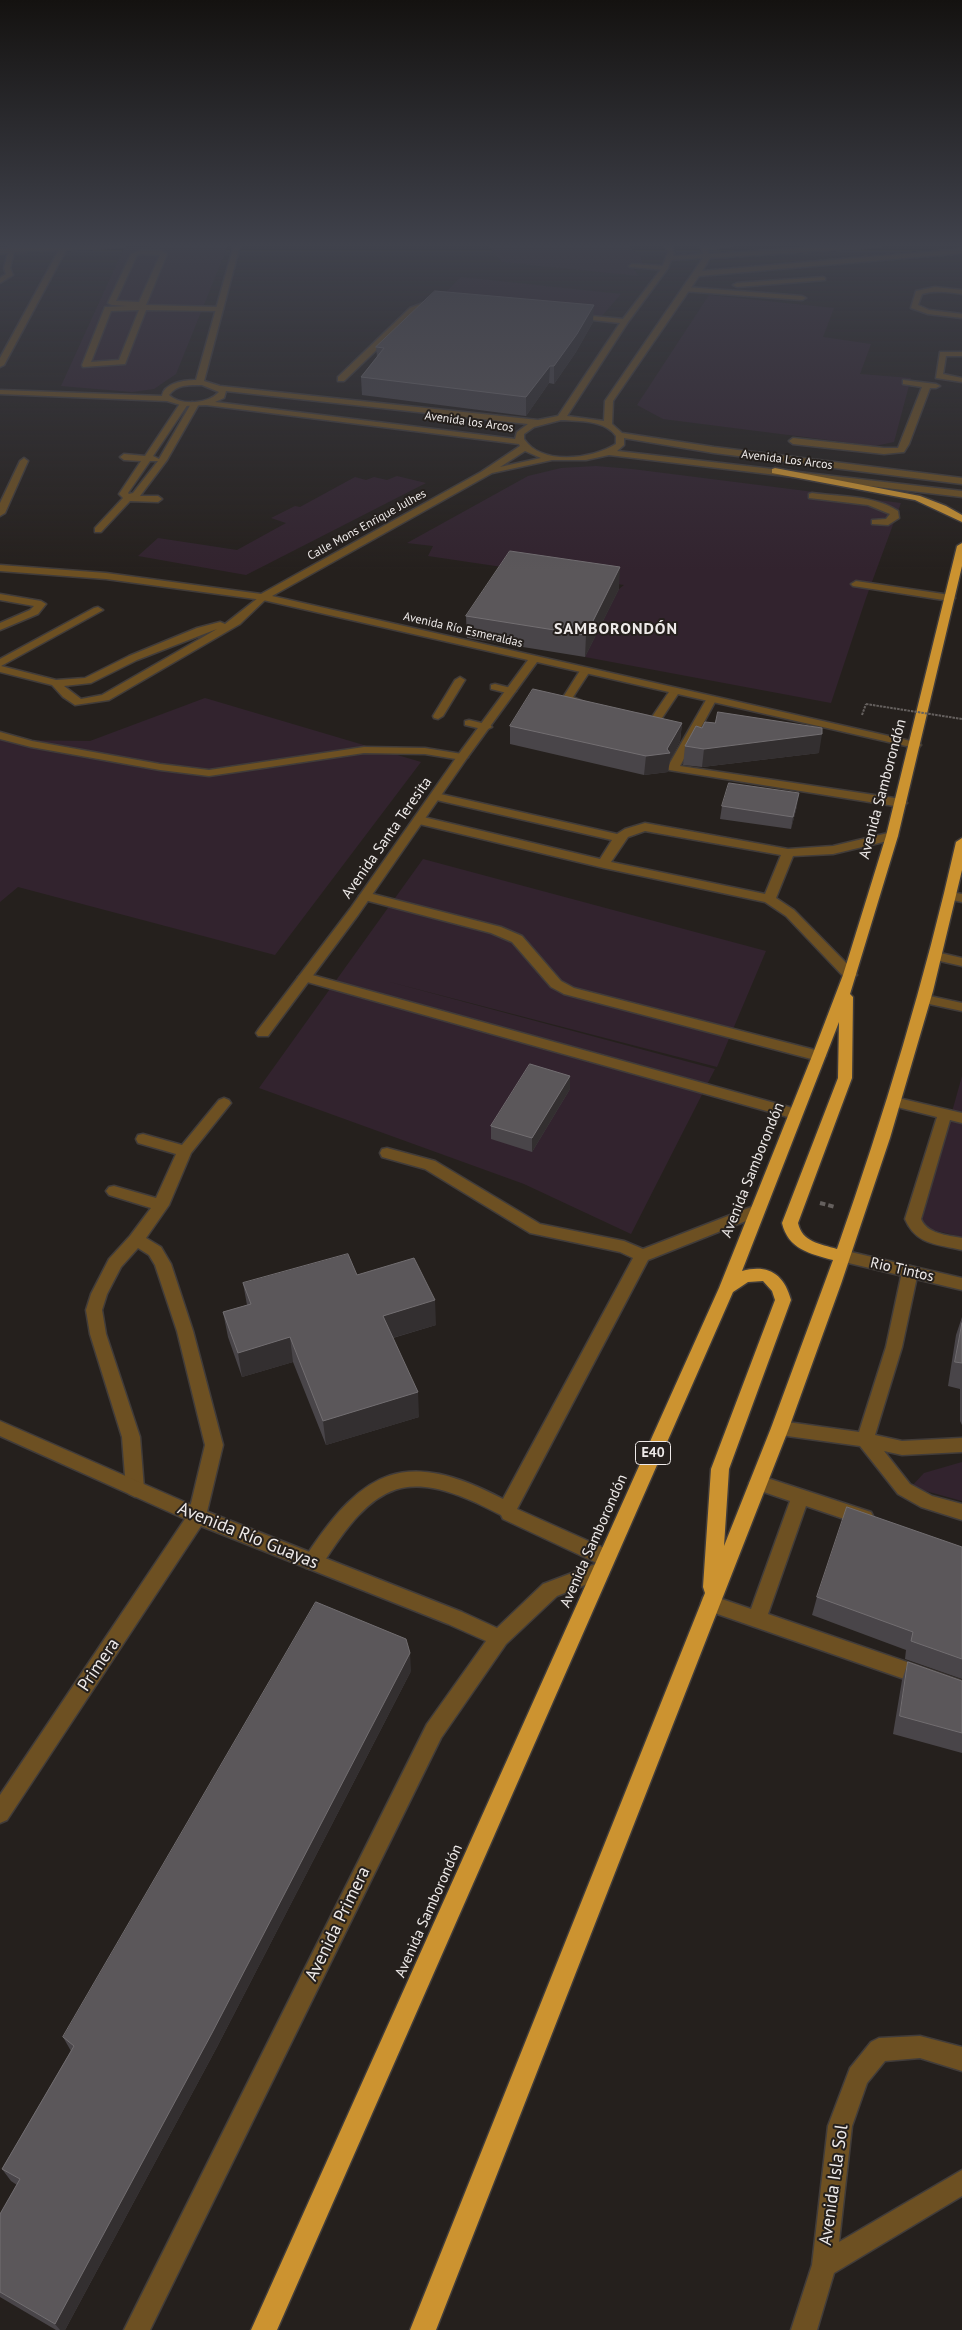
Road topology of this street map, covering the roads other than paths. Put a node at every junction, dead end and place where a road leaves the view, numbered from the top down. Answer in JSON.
{"nodes":[{"id":1,"x":90,"y":354,"type":"edge"},
{"id":2,"x":125,"y":354,"type":"edge"},
{"id":3,"x":207,"y":354,"type":"edge"},
{"id":4,"x":367,"y":354,"type":"edge"},
{"id":5,"x":603,"y":354,"type":"edge"},
{"id":6,"x":641,"y":354,"type":"edge"},
{"id":7,"x":962,"y":354,"type":"edge"},
{"id":8,"x":341,"y":379,"type":"dead end"},
{"id":9,"x":962,"y":380,"type":"edge"},
{"id":10,"x":906,"y":382,"type":"dead end"},
{"id":11,"x":199,"y":383,"type":"junction"},
{"id":12,"x":927,"y":385,"type":"junction"},
{"id":13,"x":220,"y":388,"type":"junction"},
{"id":14,"x":962,"y":388,"type":"edge"},
{"id":15,"x":0,"y":392,"type":"edge"},
{"id":16,"x":168,"y":399,"type":"junction"},
{"id":17,"x":206,"y":403,"type":"junction"},
{"id":18,"x":184,"y":404,"type":"junction"},
{"id":19,"x":195,"y":404,"type":"junction"},
{"id":20,"x":561,"y":418,"type":"junction"},
{"id":21,"x":536,"y":422,"type":"junction"},
{"id":22,"x":608,"y":425,"type":"junction"},
{"id":23,"x":620,"y":435,"type":"junction"},
{"id":24,"x":793,"y":441,"type":"dead end"},
{"id":25,"x":158,"y":442,"type":"junction"},
{"id":26,"x":174,"y":443,"type":"junction"},
{"id":27,"x":523,"y":444,"type":"junction"},
{"id":28,"x":714,"y":450,"type":"junction"},
{"id":29,"x":608,"y":452,"type":"junction"},
{"id":30,"x":552,"y":457,"type":"junction"},
{"id":31,"x":124,"y":458,"type":"dead end"},
{"id":32,"x":148,"y":458,"type":"junction"},
{"id":33,"x":163,"y":460,"type":"junction"},
{"id":34,"x":24,"y":461,"type":"dead end"},
{"id":35,"x":707,"y":462,"type":"junction"},
{"id":36,"x":775,"y":471,"type":"junction"},
{"id":37,"x":484,"y":474,"type":"junction"},
{"id":38,"x":962,"y":481,"type":"edge"},
{"id":39,"x":962,"y":494,"type":"edge"},
{"id":40,"x":812,"y":496,"type":"dead end"},
{"id":41,"x":128,"y":498,"type":"junction"},
{"id":42,"x":158,"y":499,"type":"dead end"},
{"id":43,"x":0,"y":513,"type":"edge"},
{"id":44,"x":962,"y":519,"type":"edge"},
{"id":45,"x":875,"y":522,"type":"dead end"},
{"id":46,"x":98,"y":530,"type":"dead end"},
{"id":47,"x":962,"y":546,"type":"edge"},
{"id":48,"x":0,"y":568,"type":"edge"},
{"id":49,"x":856,"y":584,"type":"dead end"},
{"id":50,"x":0,"y":597,"type":"edge"},
{"id":51,"x":263,"y":597,"type":"junction"},
{"id":52,"x":950,"y":598,"type":"junction"},
{"id":53,"x":98,"y":610,"type":"dead end"},
{"id":54,"x":236,"y":622,"type":"junction"},
{"id":55,"x":0,"y":627,"type":"edge"},
{"id":56,"x":534,"y":659,"type":"junction"},
{"id":57,"x":0,"y":663,"type":"edge"},
{"id":58,"x":0,"y":668,"type":"edge"},
{"id":59,"x":585,"y":671,"type":"junction"},
{"id":60,"x":460,"y":680,"type":"dead end"},
{"id":61,"x":56,"y":684,"type":"junction"},
{"id":62,"x":495,"y":687,"type":"dead end"},
{"id":63,"x":511,"y":691,"type":"junction"},
{"id":64,"x":675,"y":691,"type":"junction"},
{"id":65,"x":710,"y":700,"type":"junction"},
{"id":66,"x":597,"y":707,"type":"edge"},
{"id":67,"x":625,"y":714,"type":"edge"},
{"id":68,"x":438,"y":716,"type":"dead end"},
{"id":69,"x":469,"y":723,"type":"dead end"},
{"id":70,"x":486,"y":726,"type":"junction"},
{"id":71,"x":0,"y":735,"type":"edge"},
{"id":72,"x":915,"y":745,"type":"junction"},
{"id":73,"x":462,"y":757,"type":"junction"},
{"id":74,"x":436,"y":797,"type":"junction"},
{"id":75,"x":901,"y":803,"type":"junction"},
{"id":76,"x":420,"y":820,"type":"junction"},
{"id":77,"x":892,"y":836,"type":"junction"},
{"id":78,"x":618,"y":838,"type":"junction"},
{"id":79,"x":962,"y":842,"type":"edge"},
{"id":80,"x":788,"y":853,"type":"junction"},
{"id":81,"x":604,"y":864,"type":"junction"},
{"id":82,"x":958,"y":876,"type":"edge"},
{"id":83,"x":365,"y":896,"type":"junction"},
{"id":84,"x":956,"y":897,"type":"edge"},
{"id":85,"x":769,"y":899,"type":"junction"},
{"id":86,"x":936,"y":956,"type":"junction"},
{"id":87,"x":962,"y":962,"type":"edge"},
{"id":88,"x":305,"y":977,"type":"junction"},
{"id":89,"x":848,"y":980,"type":"junction"},
{"id":90,"x":925,"y":999,"type":"junction"},
{"id":91,"x":962,"y":1007,"type":"edge"},
{"id":92,"x":264,"y":1033,"type":"dead end"},
{"id":93,"x":819,"y":1056,"type":"junction"},
{"id":94,"x":894,"y":1102,"type":"junction"},
{"id":95,"x":224,"y":1103,"type":"dead end"},
{"id":96,"x":795,"y":1114,"type":"junction"},
{"id":97,"x":945,"y":1114,"type":"junction"},
{"id":98,"x":962,"y":1118,"type":"edge"},
{"id":99,"x":143,"y":1139,"type":"dead end"},
{"id":100,"x":185,"y":1151,"type":"junction"},
{"id":101,"x":387,"y":1153,"type":"dead end"},
{"id":102,"x":114,"y":1191,"type":"dead end"},
{"id":103,"x":161,"y":1206,"type":"junction"},
{"id":104,"x":756,"y":1211,"type":"junction"},
{"id":105,"x":136,"y":1240,"type":"junction"},
{"id":106,"x":962,"y":1244,"type":"edge"},
{"id":107,"x":642,"y":1256,"type":"junction"},
{"id":108,"x":842,"y":1256,"type":"junction"},
{"id":109,"x":910,"y":1272,"type":"junction"},
{"id":110,"x":962,"y":1284,"type":"edge"},
{"id":111,"x":727,"y":1288,"type":"junction"},
{"id":112,"x":0,"y":1428,"type":"edge"},
{"id":113,"x":780,"y":1428,"type":"junction"},
{"id":114,"x":865,"y":1440,"type":"junction"},
{"id":115,"x":962,"y":1445,"type":"edge"},
{"id":116,"x":758,"y":1483,"type":"junction"},
{"id":117,"x":135,"y":1489,"type":"junction"},
{"id":118,"x":800,"y":1497,"type":"junction"},
{"id":119,"x":507,"y":1510,"type":"junction"},
{"id":120,"x":962,"y":1512,"type":"edge"},
{"id":121,"x":197,"y":1516,"type":"junction"},
{"id":122,"x":881,"y":1523,"type":"edge"},
{"id":123,"x":313,"y":1562,"type":"junction"},
{"id":124,"x":604,"y":1564,"type":"junction"},
{"id":125,"x":710,"y":1603,"type":"junction"},
{"id":126,"x":757,"y":1619,"type":"junction"},
{"id":127,"x":499,"y":1638,"type":"junction"},
{"id":128,"x":962,"y":1690,"type":"edge"},
{"id":129,"x":0,"y":1813,"type":"edge"},
{"id":130,"x":962,"y":2058,"type":"edge"},
{"id":131,"x":962,"y":2182,"type":"edge"},
{"id":132,"x":824,"y":2265,"type":"junction"},
{"id":133,"x":137,"y":2330,"type":"edge"},
{"id":134,"x":264,"y":2330,"type":"edge"},
{"id":135,"x":423,"y":2330,"type":"edge"},
{"id":136,"x":804,"y":2330,"type":"edge"}],
"edges":[{"from":1,"to":2,"type":"street"},
{"from":3,"to":11,"type":"street"},
{"from":4,"to":8,"type":"street"},
{"from":5,"to":20,"type":"street"},
{"from":6,"to":22,"type":"street"},
{"from":7,"to":9,"type":"street"},
{"from":10,"to":12,"type":"street"},
{"from":11,"to":13,"type":"street","name":"Avenida los Arcos"},
{"from":11,"to":16,"type":"street"},
{"from":12,"to":14,"type":"street"},
{"from":12,"to":24,"type":"street"},
{"from":13,"to":17,"type":"street"},
{"from":13,"to":21,"type":"street","name":"Avenida los Arcos"},
{"from":15,"to":16,"type":"street","name":"Avenida los Arcos"},
{"from":16,"to":18,"type":"street","name":"Avenida los Arcos"},
{"from":17,"to":19,"type":"street","name":"Avenida los Arcos"},
{"from":17,"to":27,"type":"street","name":"Avenida los Arcos"},
{"from":18,"to":19,"type":"street","name":"Avenida los Arcos"},
{"from":18,"to":25,"type":"street"},
{"from":19,"to":26,"type":"street"},
{"from":20,"to":21,"type":"street","name":"Avenida los Arcos"},
{"from":20,"to":22,"type":"street","name":"Avenida los Arcos"},
{"from":21,"to":27,"type":"street"},
{"from":22,"to":23,"type":"street"},
{"from":23,"to":28,"type":"street","name":"Avenida Los Arcos"},
{"from":23,"to":29,"type":"street"},
{"from":25,"to":26,"type":"street"},
{"from":25,"to":32,"type":"street"},
{"from":26,"to":33,"type":"street"},
{"from":27,"to":30,"type":"street","name":"Avenida los Arcos"},
{"from":27,"to":37,"type":"street","name":"Calle Mons Enrique Julhes"},
{"from":28,"to":35,"type":"street"},
{"from":28,"to":38,"type":"street","name":"Avenida Los Arcos"},
{"from":29,"to":30,"type":"street","name":"Avenida Los Arcos"},
{"from":29,"to":35,"type":"street","name":"Avenida Los Arcos"},
{"from":30,"to":37,"type":"street","name":"Calle Mons Enrique Julhes"},
{"from":31,"to":32,"type":"street"},
{"from":32,"to":33,"type":"street"},
{"from":32,"to":41,"type":"street"},
{"from":33,"to":41,"type":"street"},
{"from":34,"to":43,"type":"street"},
{"from":35,"to":36,"type":"street","name":"Avenida Los Arcos"},
{"from":36,"to":39,"type":"street","name":"Avenida Los Arcos"},
{"from":36,"to":44,"type":"highway"},
{"from":37,"to":51,"type":"street","name":"Calle Mons Enrique Julhes"},
{"from":40,"to":45,"type":"street"},
{"from":41,"to":42,"type":"street"},
{"from":41,"to":46,"type":"street"},
{"from":47,"to":52,"type":"highway","name":"Avenida Samborondón","number":"E40"},
{"from":48,"to":51,"type":"street","name":"Avenida Río Esmeraldas"},
{"from":49,"to":52,"type":"street"},
{"from":50,"to":55,"type":"street"},
{"from":51,"to":54,"type":"street","name":"Calle Mons Enrique Julhes"},
{"from":51,"to":56,"type":"street","name":"Avenida Río Esmeraldas"},
{"from":52,"to":72,"type":"highway","name":"Avenida Samborondón","number":"E40"},
{"from":53,"to":57,"type":"street"},
{"from":54,"to":61,"type":"street"},
{"from":54,"to":61,"type":"street","name":"Calle Mons Enrique Julhes"},
{"from":56,"to":59,"type":"street","name":"Avenida Río Esmeraldas"},
{"from":56,"to":63,"type":"street","name":"Avenida Santa Teresita"},
{"from":58,"to":61,"type":"street"},
{"from":59,"to":64,"type":"street","name":"Avenida Río Esmeraldas"},
{"from":59,"to":66,"type":"street"},
{"from":60,"to":68,"type":"street"},
{"from":62,"to":63,"type":"street"},
{"from":63,"to":70,"type":"street","name":"Avenida Santa Teresita"},
{"from":64,"to":65,"type":"street","name":"Avenida Río Esmeraldas"},
{"from":64,"to":67,"type":"street"},
{"from":65,"to":72,"type":"street","name":"Avenida Río Esmeraldas"},
{"from":65,"to":75,"type":"street"},
{"from":69,"to":70,"type":"street"},
{"from":70,"to":73,"type":"street","name":"Avenida Santa Teresita"},
{"from":71,"to":73,"type":"street"},
{"from":72,"to":75,"type":"highway","name":"Avenida Samborondón","number":"E40"},
{"from":73,"to":74,"type":"street","name":"Avenida Santa Teresita"},
{"from":74,"to":76,"type":"street","name":"Avenida Santa Teresita"},
{"from":74,"to":78,"type":"street"},
{"from":75,"to":77,"type":"highway","name":"Avenida Samborondón","number":"E40"},
{"from":76,"to":81,"type":"street"},
{"from":76,"to":83,"type":"street","name":"Avenida Santa Teresita"},
{"from":77,"to":80,"type":"street"},
{"from":77,"to":89,"type":"highway","name":"Avenida Samborondón","number":"E40"},
{"from":78,"to":80,"type":"street"},
{"from":78,"to":81,"type":"street"},
{"from":79,"to":82,"type":"highway"},
{"from":80,"to":85,"type":"street"},
{"from":81,"to":85,"type":"street"},
{"from":82,"to":84,"type":"highway"},
{"from":83,"to":88,"type":"street","name":"Avenida Santa Teresita"},
{"from":83,"to":93,"type":"street"},
{"from":84,"to":86,"type":"highway"},
{"from":85,"to":89,"type":"street"},
{"from":86,"to":87,"type":"street"},
{"from":86,"to":90,"type":"highway"},
{"from":88,"to":92,"type":"street","name":"Avenida Santa Teresita"},
{"from":88,"to":96,"type":"street"},
{"from":89,"to":93,"type":"highway","name":"Avenida Samborondón","number":"E40"},
{"from":89,"to":108,"type":"highway"},
{"from":90,"to":91,"type":"street"},
{"from":90,"to":94,"type":"highway"},
{"from":93,"to":96,"type":"highway","name":"Avenida Samborondón","number":"E40"},
{"from":94,"to":97,"type":"street"},
{"from":94,"to":108,"type":"highway"},
{"from":95,"to":100,"type":"street"},
{"from":96,"to":104,"type":"highway","name":"Avenida Samborondón","number":"E40"},
{"from":97,"to":98,"type":"street"},
{"from":97,"to":106,"type":"street"},
{"from":99,"to":100,"type":"street"},
{"from":100,"to":103,"type":"street"},
{"from":101,"to":107,"type":"street"},
{"from":102,"to":103,"type":"street"},
{"from":103,"to":105,"type":"street"},
{"from":104,"to":107,"type":"street"},
{"from":104,"to":111,"type":"highway","name":"Avenida Samborondón","number":"E40"},
{"from":105,"to":117,"type":"street"},
{"from":105,"to":121,"type":"street"},
{"from":107,"to":119,"type":"street"},
{"from":108,"to":109,"type":"street","name":"Rio Tintos"},
{"from":108,"to":113,"type":"highway"},
{"from":109,"to":110,"type":"street","name":"Rio Tintos"},
{"from":109,"to":114,"type":"street"},
{"from":111,"to":124,"type":"highway","name":"Avenida Samborondón","number":"E40"},
{"from":111,"to":125,"type":"highway"},
{"from":112,"to":117,"type":"street","name":"Avenida Río Guayas"},
{"from":113,"to":114,"type":"street"},
{"from":113,"to":116,"type":"highway"},
{"from":114,"to":115,"type":"street"},
{"from":114,"to":120,"type":"street"},
{"from":116,"to":118,"type":"street"},
{"from":116,"to":125,"type":"highway"},
{"from":117,"to":121,"type":"street","name":"Avenida Río Guayas"},
{"from":118,"to":122,"type":"street"},
{"from":118,"to":126,"type":"street"},
{"from":119,"to":123,"type":"street"},
{"from":119,"to":124,"type":"street"},
{"from":121,"to":123,"type":"street","name":"Avenida Río Guayas"},
{"from":121,"to":129,"type":"street","name":"Primera"},
{"from":123,"to":127,"type":"street","name":"Avenida Río Guayas"},
{"from":124,"to":127,"type":"street","name":"Avenida Primera"},
{"from":124,"to":134,"type":"highway","name":"Avenida Samborondón","number":"E40"},
{"from":125,"to":126,"type":"street"},
{"from":125,"to":135,"type":"highway"},
{"from":126,"to":128,"type":"street"},
{"from":127,"to":133,"type":"street","name":"Avenida Primera"},
{"from":130,"to":132,"type":"street","name":"Avenida Isla Sol"},
{"from":131,"to":132,"type":"street","name":"Avenida Isla Sol"},
{"from":132,"to":136,"type":"street","name":"Avenida Isla Sol"}]}
